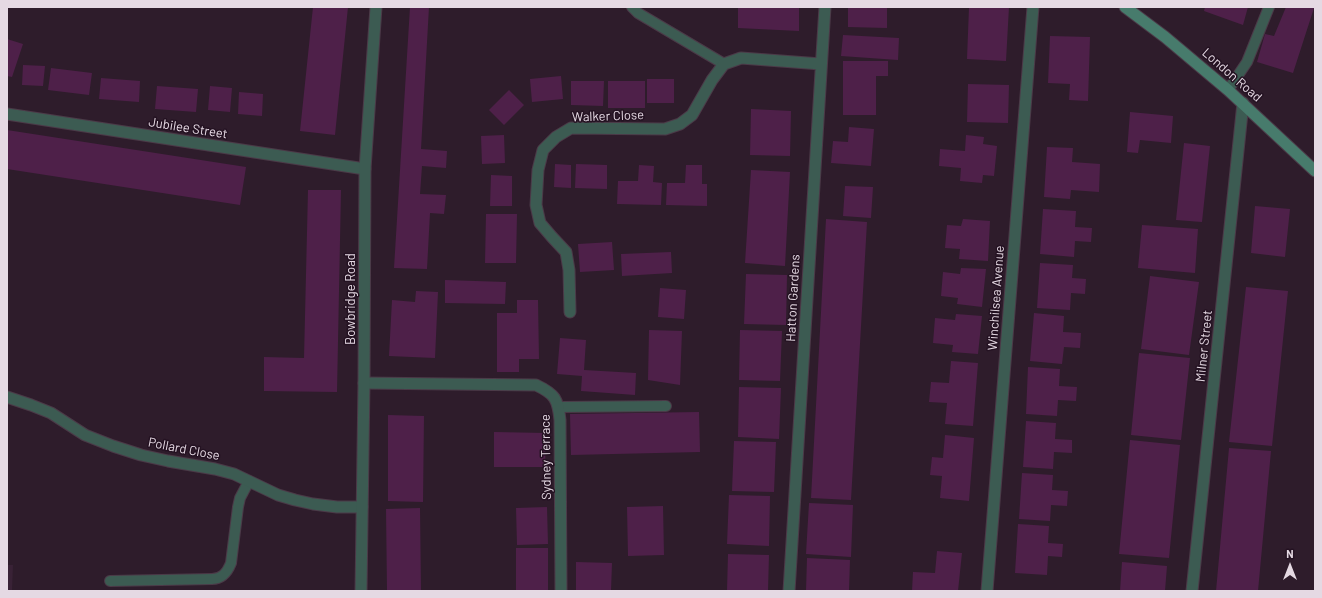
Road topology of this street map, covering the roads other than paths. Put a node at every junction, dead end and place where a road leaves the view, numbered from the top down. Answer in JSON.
{"nodes":[{"id":1,"x":376,"y":7,"type":"edge"},
{"id":2,"x":632,"y":7,"type":"edge"},
{"id":3,"x":824,"y":7,"type":"edge"},
{"id":4,"x":1033,"y":7,"type":"edge"},
{"id":5,"x":1125,"y":7,"type":"edge"},
{"id":6,"x":1269,"y":7,"type":"edge"},
{"id":7,"x":724,"y":64,"type":"junction"},
{"id":8,"x":821,"y":64,"type":"junction"},
{"id":9,"x":1228,"y":90,"type":"junction"},
{"id":10,"x":1243,"y":103,"type":"junction"},
{"id":11,"x":7,"y":114,"type":"edge"},
{"id":12,"x":365,"y":169,"type":"junction"},
{"id":13,"x":1315,"y":171,"type":"edge"},
{"id":14,"x":570,"y":312,"type":"dead end"},
{"id":15,"x":364,"y":382,"type":"junction"},
{"id":16,"x":7,"y":397,"type":"edge"},
{"id":17,"x":666,"y":406,"type":"dead end"},
{"id":18,"x":559,"y":407,"type":"junction"},
{"id":19,"x":249,"y":481,"type":"junction"},
{"id":20,"x":362,"y":507,"type":"junction"},
{"id":21,"x":110,"y":581,"type":"dead end"},
{"id":22,"x":361,"y":591,"type":"edge"},
{"id":23,"x":561,"y":591,"type":"edge"},
{"id":24,"x":789,"y":591,"type":"edge"},
{"id":25,"x":987,"y":591,"type":"edge"},
{"id":26,"x":1192,"y":591,"type":"edge"}],
"edges":[{"from":1,"to":12,"type":"street","name":"Bowbridge Road"},
{"from":2,"to":7,"type":"lane"},
{"from":3,"to":8,"type":"street","name":"Hatton Gardens"},
{"from":4,"to":25,"type":"street","name":"Winchilsea Avenue"},
{"from":5,"to":9,"type":"main road","name":"London Road"},
{"from":6,"to":9,"type":"lane"},
{"from":7,"to":8,"type":"street"},
{"from":7,"to":14,"type":"street","name":"Walker Close"},
{"from":8,"to":24,"type":"street","name":"Hatton Gardens"},
{"from":9,"to":10,"type":"main road","name":"London Road"},
{"from":10,"to":13,"type":"main road","name":"London Road"},
{"from":10,"to":26,"type":"street","name":"Milner Street"},
{"from":11,"to":12,"type":"street","name":"Jubilee Street"},
{"from":12,"to":15,"type":"street","name":"Bowbridge Road"},
{"from":15,"to":18,"type":"street","name":"Sydney Terrace"},
{"from":15,"to":20,"type":"street","name":"Bowbridge Road"},
{"from":16,"to":19,"type":"street","name":"Pollard Close"},
{"from":17,"to":18,"type":"lane"},
{"from":18,"to":23,"type":"street","name":"Sydney Terrace"},
{"from":19,"to":20,"type":"street","name":"Pollard Close"},
{"from":19,"to":21,"type":"lane"},
{"from":20,"to":22,"type":"street","name":"Bowbridge Road"}]}
